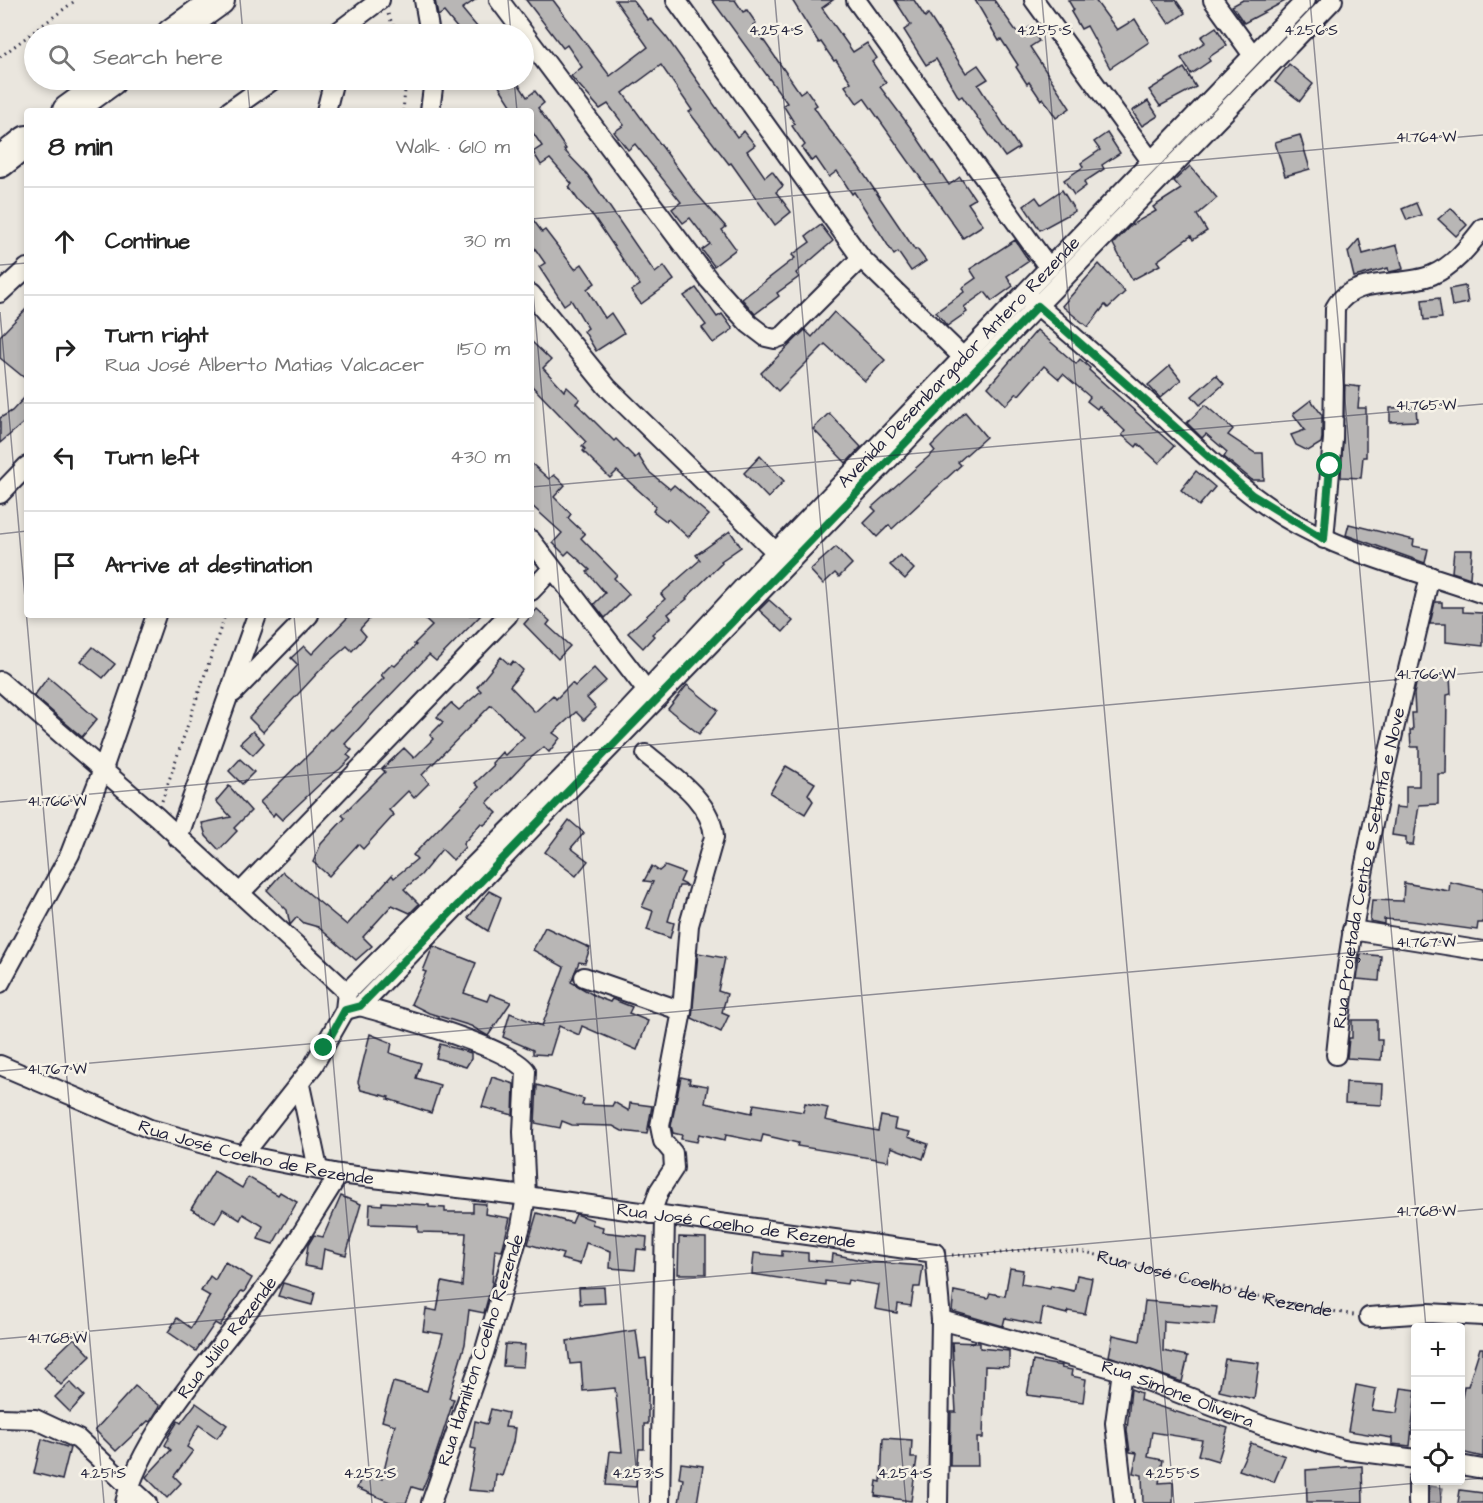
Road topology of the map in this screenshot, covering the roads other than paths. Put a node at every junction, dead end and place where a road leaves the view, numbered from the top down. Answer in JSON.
{"nodes":[{"id":1,"x":219,"y":0,"type":"edge"},
{"id":2,"x":423,"y":0,"type":"edge"},
{"id":3,"x":499,"y":0,"type":"edge"},
{"id":4,"x":676,"y":0,"type":"edge"},
{"id":5,"x":856,"y":0,"type":"edge"},
{"id":6,"x":1034,"y":0,"type":"edge"},
{"id":7,"x":1213,"y":0,"type":"edge"},
{"id":8,"x":1306,"y":0,"type":"edge"},
{"id":9,"x":1334,"y":0,"type":"edge"},
{"id":10,"x":382,"y":4,"type":"edge"},
{"id":11,"x":186,"y":24,"type":"edge"},
{"id":12,"x":351,"y":24,"type":"edge"},
{"id":13,"x":428,"y":24,"type":"edge"},
{"id":14,"x":517,"y":24,"type":"edge"},
{"id":15,"x":534,"y":47,"type":"edge"},
{"id":16,"x":1252,"y":54,"type":"junction"},
{"id":17,"x":97,"y":90,"type":"edge"},
{"id":18,"x":259,"y":90,"type":"edge"},
{"id":19,"x":331,"y":90,"type":"edge"},
{"id":20,"x":433,"y":90,"type":"edge"},
{"id":21,"x":72,"y":108,"type":"edge"},
{"id":22,"x":233,"y":108,"type":"edge"},
{"id":23,"x":327,"y":108,"type":"edge"},
{"id":24,"x":430,"y":108,"type":"edge"},
{"id":25,"x":24,"y":143,"type":"edge"},
{"id":26,"x":1151,"y":161,"type":"junction"},
{"id":27,"x":0,"y":162,"type":"edge"},
{"id":28,"x":1483,"y":228,"type":"edge"},
{"id":29,"x":861,"y":258,"type":"junction"},
{"id":30,"x":1049,"y":268,"type":"junction"},
{"id":31,"x":24,"y":271,"type":"edge"},
{"id":32,"x":0,"y":293,"type":"edge"},
{"id":33,"x":534,"y":298,"type":"edge"},
{"id":34,"x":1031,"y":300,"type":"junction"},
{"id":35,"x":963,"y":358,"type":"junction"},
{"id":36,"x":977,"y":370,"type":"junction"},
{"id":37,"x":24,"y":469,"type":"edge"},
{"id":38,"x":856,"y":481,"type":"junction"},
{"id":39,"x":0,"y":494,"type":"edge"},
{"id":40,"x":1324,"y":539,"type":"junction"},
{"id":41,"x":534,"y":544,"type":"edge"},
{"id":42,"x":776,"y":552,"type":"junction"},
{"id":43,"x":552,"y":569,"type":"junction"},
{"id":44,"x":1430,"y":576,"type":"junction"},
{"id":45,"x":534,"y":588,"type":"edge"},
{"id":46,"x":1483,"y":594,"type":"edge"},
{"id":47,"x":155,"y":618,"type":"edge"},
{"id":48,"x":256,"y":618,"type":"edge"},
{"id":49,"x":306,"y":618,"type":"edge"},
{"id":50,"x":505,"y":618,"type":"edge"},
{"id":51,"x":718,"y":626,"type":"junction"},
{"id":52,"x":679,"y":667,"type":"junction"},
{"id":53,"x":0,"y":681,"type":"edge"},
{"id":54,"x":647,"y":691,"type":"junction"},
{"id":55,"x":230,"y":696,"type":"junction"},
{"id":56,"x":646,"y":754,"type":"dead end"},
{"id":57,"x":103,"y":769,"type":"junction"},
{"id":58,"x":178,"y":838,"type":"junction"},
{"id":59,"x":471,"y":880,"type":"junction"},
{"id":60,"x":240,"y":893,"type":"junction"},
{"id":61,"x":1352,"y":930,"type":"junction"},
{"id":62,"x":1483,"y":951,"type":"edge"},
{"id":63,"x":584,"y":977,"type":"dead end"},
{"id":64,"x":0,"y":983,"type":"edge"},
{"id":65,"x":351,"y":1003,"type":"junction"},
{"id":66,"x":682,"y":1011,"type":"junction"},
{"id":67,"x":1336,"y":1055,"type":"dead end"},
{"id":68,"x":0,"y":1065,"type":"edge"},
{"id":69,"x":22,"y":1076,"type":"junction"},
{"id":70,"x":0,"y":1082,"type":"edge"},
{"id":71,"x":300,"y":1085,"type":"junction"},
{"id":72,"x":243,"y":1155,"type":"junction"},
{"id":73,"x":318,"y":1169,"type":"junction"},
{"id":74,"x":339,"y":1174,"type":"junction"},
{"id":75,"x":526,"y":1196,"type":"junction"},
{"id":76,"x":658,"y":1215,"type":"junction"},
{"id":77,"x":1483,"y":1316,"type":"edge"},
{"id":78,"x":1369,"y":1317,"type":"road end"},
{"id":79,"x":941,"y":1320,"type":"junction"},
{"id":80,"x":1427,"y":1320,"type":"edge"},
{"id":81,"x":1122,"y":1371,"type":"junction"},
{"id":82,"x":0,"y":1418,"type":"edge"},
{"id":83,"x":1411,"y":1458,"type":"edge"},
{"id":84,"x":1465,"y":1466,"type":"edge"},
{"id":85,"x":1483,"y":1468,"type":"edge"},
{"id":86,"x":1418,"y":1485,"type":"edge"},
{"id":87,"x":127,"y":1494,"type":"edge"},
{"id":88,"x":147,"y":1503,"type":"edge"},
{"id":89,"x":431,"y":1503,"type":"edge"},
{"id":90,"x":660,"y":1503,"type":"edge"},
{"id":91,"x":938,"y":1503,"type":"edge"},
{"id":92,"x":1124,"y":1503,"type":"edge"},
{"id":93,"x":1418,"y":1503,"type":"edge"}],
"edges":[{"from":1,"to":11,"type":"main road"},
{"from":2,"to":13,"type":"street"},
{"from":3,"to":14,"type":"street"},
{"from":4,"to":29,"type":"street"},
{"from":5,"to":30,"type":"street"},
{"from":6,"to":26,"type":"street"},
{"from":7,"to":16,"type":"street"},
{"from":8,"to":16,"type":"street","name":"Avenida Desembargador Antero Rezende"},
{"from":9,"to":34,"type":"street","name":"Avenida Desembargador Antero Rezende"},
{"from":10,"to":12,"type":"street"},
{"from":15,"to":29,"type":"street"},
{"from":16,"to":26,"type":"street","name":"Avenida Desembargador Antero Rezende"},
{"from":17,"to":21,"type":"main road"},
{"from":18,"to":22,"type":"street"},
{"from":19,"to":23,"type":"street"},
{"from":20,"to":24,"type":"street"},
{"from":25,"to":27,"type":"main road"},
{"from":26,"to":30,"type":"street","name":"Avenida Desembargador Antero Rezende"},
{"from":28,"to":40,"type":"street"},
{"from":29,"to":35,"type":"street"},
{"from":30,"to":34,"type":"street","name":"Avenida Desembargador Antero Rezende"},
{"from":31,"to":32,"type":"street"},
{"from":33,"to":42,"type":"street"},
{"from":34,"to":35,"type":"street","name":"Avenida Desembargador Antero Rezende"},
{"from":34,"to":36,"type":"street","name":"Avenida Desembargador Antero Rezende"},
{"from":34,"to":40,"type":"street"},
{"from":35,"to":36,"type":"street"},
{"from":35,"to":38,"type":"street","name":"Avenida Desembargador Antero Rezende"},
{"from":36,"to":38,"type":"street","name":"Avenida Desembargador Antero Rezende"},
{"from":37,"to":39,"type":"street"},
{"from":38,"to":42,"type":"street","name":"Avenida Desembargador Antero Rezende"},
{"from":38,"to":51,"type":"street","name":"Avenida Desembargador Antero Rezende"},
{"from":40,"to":44,"type":"street"},
{"from":41,"to":43,"type":"street"},
{"from":42,"to":51,"type":"street","name":"Avenida Desembargador Antero Rezende"},
{"from":43,"to":45,"type":"street"},
{"from":43,"to":54,"type":"street"},
{"from":44,"to":46,"type":"street"},
{"from":44,"to":61,"type":"street","name":"Rua Projetada Cento e Setenta e Nove"},
{"from":47,"to":57,"type":"street"},
{"from":48,"to":55,"type":"street"},
{"from":49,"to":55,"type":"street"},
{"from":50,"to":60,"type":"street"},
{"from":51,"to":52,"type":"street","name":"Avenida Desembargador Antero Rezende"},
{"from":52,"to":54,"type":"street","name":"Avenida Desembargador Antero Rezende"},
{"from":52,"to":59,"type":"street","name":"Avenida Desembargador Antero Rezende"},
{"from":53,"to":57,"type":"street"},
{"from":54,"to":59,"type":"street","name":"Avenida Desembargador Antero Rezende"},
{"from":55,"to":58,"type":"street"},
{"from":56,"to":66,"type":"street"},
{"from":57,"to":58,"type":"street"},
{"from":57,"to":64,"type":"street"},
{"from":58,"to":60,"type":"street"},
{"from":59,"to":65,"type":"street","name":"Avenida Desembargador Antero Rezende"},
{"from":60,"to":65,"type":"street"},
{"from":61,"to":62,"type":"street"},
{"from":61,"to":67,"type":"street","name":"Rua Projetada Cento e Setenta e Nove"},
{"from":63,"to":66,"type":"street"},
{"from":65,"to":71,"type":"street","name":"Avenida Desembargador Antero Rezende"},
{"from":65,"to":75,"type":"street","name":"Rua Hamilton Coelho Rezende"},
{"from":66,"to":76,"type":"street"},
{"from":68,"to":69,"type":"street","name":"Rua José Coelho de Rezende"},
{"from":69,"to":70,"type":"street"},
{"from":69,"to":72,"type":"street","name":"Rua José Coelho de Rezende"},
{"from":71,"to":72,"type":"street","name":"Avenida Desembargador Antero Rezende"},
{"from":71,"to":73,"type":"street"},
{"from":72,"to":73,"type":"street","name":"Rua José Coelho de Rezende"},
{"from":73,"to":74,"type":"street","name":"Rua José Coelho de Rezende"},
{"from":74,"to":75,"type":"street","name":"Rua José Coelho de Rezende"},
{"from":74,"to":87,"type":"street","name":"Rua Júlio Rezende"},
{"from":75,"to":76,"type":"street","name":"Rua José Coelho de Rezende"},
{"from":75,"to":89,"type":"street","name":"Rua Hamilton Coelho Rezende"},
{"from":76,"to":79,"type":"street","name":"Rua José Coelho de Rezende"},
{"from":76,"to":90,"type":"street"},
{"from":77,"to":80,"type":"street"},
{"from":78,"to":80,"type":"street"},
{"from":79,"to":81,"type":"street","name":"Rua Simone Oliveira"},
{"from":79,"to":91,"type":"street"},
{"from":81,"to":83,"type":"street","name":"Rua Simone Oliveira"},
{"from":81,"to":92,"type":"street"},
{"from":82,"to":87,"type":"street"},
{"from":84,"to":85,"type":"street"},
{"from":86,"to":93,"type":"street"},
{"from":87,"to":88,"type":"street"}]}
